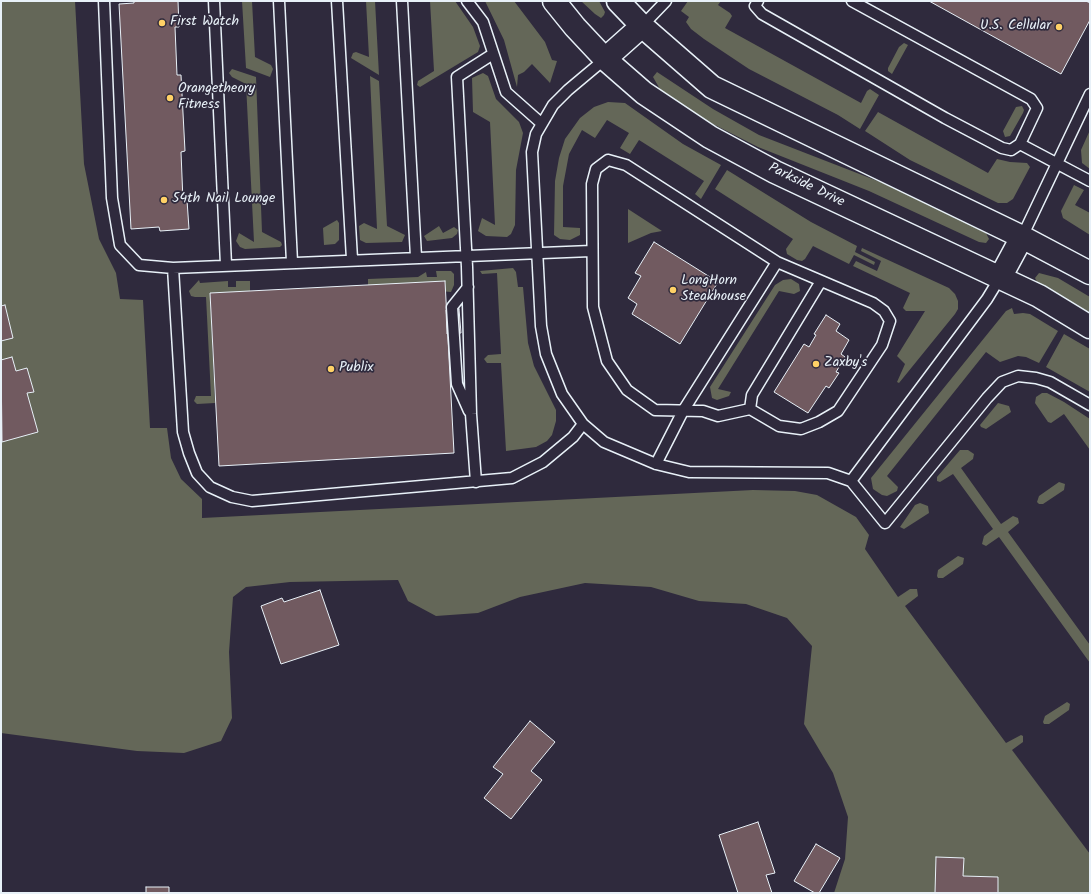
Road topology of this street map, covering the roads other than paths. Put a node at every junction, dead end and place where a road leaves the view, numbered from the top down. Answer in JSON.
{"nodes":[{"id":1,"x":104,"y":1,"type":"edge"},
{"id":2,"x":214,"y":1,"type":"edge"},
{"id":3,"x":279,"y":1,"type":"edge"},
{"id":4,"x":337,"y":1,"type":"edge"},
{"id":5,"x":402,"y":1,"type":"edge"},
{"id":6,"x":467,"y":1,"type":"edge"},
{"id":7,"x":554,"y":1,"type":"edge"},
{"id":8,"x":618,"y":1,"type":"edge"},
{"id":9,"x":666,"y":1,"type":"edge"},
{"id":10,"x":758,"y":1,"type":"edge"},
{"id":11,"x":852,"y":1,"type":"edge"},
{"id":12,"x":642,"y":26,"type":"junction"},
{"id":13,"x":493,"y":54,"type":"junction"},
{"id":14,"x":606,"y":59,"type":"junction"},
{"id":15,"x":1090,"y":94,"type":"edge"},
{"id":16,"x":541,"y":123,"type":"junction"},
{"id":17,"x":1020,"y":144,"type":"junction"},
{"id":18,"x":1056,"y":163,"type":"junction"},
{"id":19,"x":1090,"y":182,"type":"edge"},
{"id":20,"x":1022,"y":237,"type":"junction"},
{"id":21,"x":591,"y":251,"type":"junction"},
{"id":22,"x":537,"y":252,"type":"junction"},
{"id":23,"x":467,"y":254,"type":"junction"},
{"id":24,"x":416,"y":257,"type":"junction"},
{"id":25,"x":352,"y":259,"type":"junction"},
{"id":26,"x":292,"y":262,"type":"junction"},
{"id":27,"x":777,"y":262,"type":"junction"},
{"id":28,"x":226,"y":265,"type":"junction"},
{"id":29,"x":173,"y":268,"type":"junction"},
{"id":30,"x":1090,"y":273,"type":"edge"},
{"id":31,"x":1000,"y":276,"type":"junction"},
{"id":32,"x":821,"y":281,"type":"junction"},
{"id":33,"x":468,"y":287,"type":"junction"},
{"id":34,"x":1090,"y":327,"type":"edge"},
{"id":35,"x":1090,"y":405,"type":"edge"},
{"id":36,"x":750,"y":409,"type":"junction"},
{"id":37,"x":683,"y":411,"type":"junction"},
{"id":38,"x":471,"y":414,"type":"junction"},
{"id":39,"x":583,"y":424,"type":"junction"},
{"id":40,"x":656,"y":464,"type":"junction"},
{"id":41,"x":851,"y":481,"type":"junction"},
{"id":42,"x":476,"y":482,"type":"junction"}],
"edges":[{"from":1,"to":29,"type":"lane"},
{"from":2,"to":28,"type":"lane"},
{"from":3,"to":26,"type":"lane"},
{"from":4,"to":25,"type":"lane"},
{"from":5,"to":24,"type":"lane"},
{"from":6,"to":13,"type":"lane"},
{"from":7,"to":14,"type":"street","name":"Parkside Drive"},
{"from":8,"to":12,"type":"street"},
{"from":9,"to":12,"type":"lane"},
{"from":10,"to":17,"type":"lane"},
{"from":11,"to":17,"type":"lane"},
{"from":12,"to":14,"type":"street"},
{"from":12,"to":20,"type":"street"},
{"from":13,"to":16,"type":"lane"},
{"from":13,"to":23,"type":"lane"},
{"from":14,"to":16,"type":"lane"},
{"from":14,"to":31,"type":"street","name":"Parkside Drive"},
{"from":15,"to":18,"type":"lane"},
{"from":16,"to":22,"type":"lane"},
{"from":17,"to":18,"type":"lane"},
{"from":18,"to":19,"type":"lane"},
{"from":18,"to":20,"type":"lane"},
{"from":20,"to":30,"type":"street"},
{"from":20,"to":31,"type":"street"},
{"from":21,"to":22,"type":"lane"},
{"from":21,"to":27,"type":"lane"},
{"from":21,"to":37,"type":"lane"},
{"from":22,"to":23,"type":"lane"},
{"from":22,"to":39,"type":"lane"},
{"from":23,"to":24,"type":"lane"},
{"from":23,"to":33,"type":"lane"},
{"from":24,"to":25,"type":"lane"},
{"from":25,"to":26,"type":"lane"},
{"from":26,"to":28,"type":"lane"},
{"from":27,"to":32,"type":"lane"},
{"from":27,"to":37,"type":"lane"},
{"from":28,"to":29,"type":"lane"},
{"from":29,"to":42,"type":"lane"},
{"from":31,"to":34,"type":"street","name":"Parkside Drive"},
{"from":31,"to":41,"type":"lane"},
{"from":32,"to":36,"type":"lane"},
{"from":32,"to":36,"type":"lane"},
{"from":33,"to":38,"type":"lane"},
{"from":33,"to":38,"type":"lane"},
{"from":35,"to":41,"type":"lane"},
{"from":36,"to":37,"type":"lane"},
{"from":37,"to":40,"type":"lane"},
{"from":38,"to":42,"type":"lane"},
{"from":39,"to":40,"type":"lane"},
{"from":39,"to":42,"type":"lane"},
{"from":40,"to":41,"type":"lane"}]}
